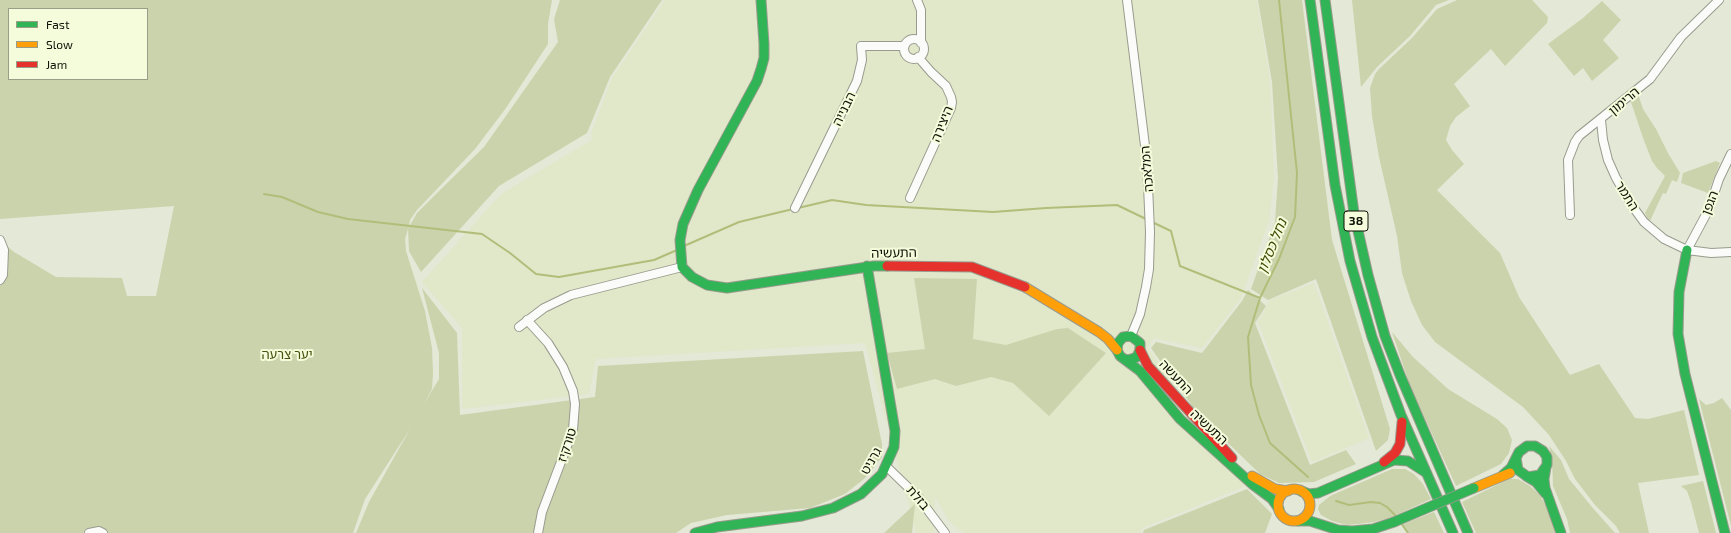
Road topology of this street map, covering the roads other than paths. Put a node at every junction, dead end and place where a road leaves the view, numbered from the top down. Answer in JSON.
{"nodes":[{"id":1,"x":761,"y":0,"type":"edge"},
{"id":2,"x":917,"y":0,"type":"edge"},
{"id":3,"x":1128,"y":0,"type":"edge"},
{"id":4,"x":1310,"y":0,"type":"edge"},
{"id":5,"x":1325,"y":0,"type":"edge"},
{"id":6,"x":1719,"y":0,"type":"edge"},
{"id":7,"x":921,"y":43,"type":"junction"},
{"id":8,"x":904,"y":46,"type":"junction"},
{"id":9,"x":918,"y":57,"type":"junction"},
{"id":10,"x":1601,"y":120,"type":"junction"},
{"id":11,"x":1731,"y":154,"type":"edge"},
{"id":12,"x":910,"y":198,"type":"dead end"},
{"id":13,"x":795,"y":208,"type":"dead end"},
{"id":14,"x":1570,"y":215,"type":"dead end"},
{"id":15,"x":0,"y":240,"type":"edge"},
{"id":16,"x":1687,"y":250,"type":"junction"},
{"id":17,"x":1731,"y":252,"type":"edge"},
{"id":18,"x":867,"y":266,"type":"junction"},
{"id":19,"x":682,"y":267,"type":"junction"},
{"id":20,"x":0,"y":280,"type":"edge"},
{"id":21,"x":527,"y":320,"type":"junction"},
{"id":22,"x":519,"y":327,"type":"dead end"},
{"id":23,"x":1099,"y":332,"type":"junction"},
{"id":24,"x":1127,"y":337,"type":"junction"},
{"id":25,"x":1117,"y":350,"type":"junction"},
{"id":26,"x":1140,"y":350,"type":"junction"},
{"id":27,"x":1125,"y":359,"type":"junction"},
{"id":28,"x":1401,"y":415,"type":"junction"},
{"id":29,"x":1516,"y":458,"type":"junction"},
{"id":30,"x":1381,"y":465,"type":"junction"},
{"id":31,"x":886,"y":466,"type":"junction"},
{"id":32,"x":1546,"y":467,"type":"junction"},
{"id":33,"x":1427,"y":475,"type":"junction"},
{"id":34,"x":1503,"y":475,"type":"junction"},
{"id":35,"x":1525,"y":476,"type":"junction"},
{"id":36,"x":1325,"y":490,"type":"junction"},
{"id":37,"x":1288,"y":491,"type":"junction"},
{"id":38,"x":1301,"y":491,"type":"junction"},
{"id":39,"x":1549,"y":499,"type":"junction"},
{"id":40,"x":1310,"y":507,"type":"junction"},
{"id":41,"x":1279,"y":509,"type":"junction"},
{"id":42,"x":1298,"y":521,"type":"junction"},
{"id":43,"x":1324,"y":526,"type":"junction"},
{"id":44,"x":89,"y":533,"type":"edge"},
{"id":45,"x":103,"y":533,"type":"edge"},
{"id":46,"x":538,"y":533,"type":"edge"},
{"id":47,"x":695,"y":533,"type":"edge"},
{"id":48,"x":945,"y":533,"type":"edge"},
{"id":49,"x":1453,"y":533,"type":"edge"},
{"id":50,"x":1468,"y":533,"type":"edge"},
{"id":51,"x":1561,"y":533,"type":"edge"},
{"id":52,"x":1725,"y":533,"type":"edge"}],
"edges":[{"from":1,"to":19,"type":"main road"},
{"from":2,"to":7,"type":"street"},
{"from":3,"to":24,"type":"street","name":"המלאכה"},
{"from":4,"to":28,"type":"main road","number":"38"},
{"from":5,"to":50,"type":"main road","number":"38"},
{"from":6,"to":10,"type":"street","name":"הרימון"},
{"from":7,"to":8,"type":"street"},
{"from":7,"to":9,"type":"street"},
{"from":8,"to":9,"type":"street"},
{"from":8,"to":13,"type":"street","name":"הבנייה"},
{"from":9,"to":12,"type":"street","name":"היצירה"},
{"from":10,"to":14,"type":"street","name":"הרימון"},
{"from":10,"to":16,"type":"street","name":"התמר"},
{"from":11,"to":16,"type":"street","name":"הגפן"},
{"from":15,"to":20,"type":"street"},
{"from":16,"to":17,"type":"street","name":"התמר"},
{"from":16,"to":52,"type":"main road"},
{"from":18,"to":19,"type":"main road","name":"התעשיה"},
{"from":18,"to":23,"type":"main road","name":"התעשיה"},
{"from":18,"to":31,"type":"main road","name":"גרניט"},
{"from":19,"to":21,"type":"street"},
{"from":21,"to":22,"type":"street"},
{"from":21,"to":46,"type":"street","name":"טורקיז"},
{"from":23,"to":24,"type":"main road","name":"התעשיה"},
{"from":23,"to":25,"type":"main road","name":"התעשיה"},
{"from":24,"to":25,"type":"main road"},
{"from":24,"to":26,"type":"main road"},
{"from":25,"to":27,"type":"main road"},
{"from":26,"to":27,"type":"main road"},
{"from":26,"to":37,"type":"main road","name":"התעשה"},
{"from":27,"to":41,"type":"main road","name":"התעשיה"},
{"from":28,"to":30,"type":"main road"},
{"from":28,"to":33,"type":"main road","number":"38"},
{"from":29,"to":32,"type":"main road"},
{"from":29,"to":34,"type":"main road"},
{"from":29,"to":35,"type":"main road"},
{"from":30,"to":33,"type":"main road"},
{"from":30,"to":36,"type":"main road"},
{"from":31,"to":47,"type":"main road","name":"גרניט"},
{"from":31,"to":48,"type":"street","name":"בזלת"},
{"from":32,"to":35,"type":"main road"},
{"from":32,"to":39,"type":"main road"},
{"from":33,"to":49,"type":"main road","number":"38"},
{"from":34,"to":35,"type":"main road"},
{"from":34,"to":43,"type":"main road","bridge":true},
{"from":35,"to":39,"type":"main road"},
{"from":36,"to":38,"type":"main road"},
{"from":36,"to":40,"type":"main road"},
{"from":37,"to":38,"type":"main road"},
{"from":37,"to":41,"type":"main road"},
{"from":38,"to":40,"type":"main road"},
{"from":39,"to":51,"type":"main road"},
{"from":40,"to":42,"type":"main road"},
{"from":40,"to":43,"type":"main road"},
{"from":41,"to":42,"type":"main road"},
{"from":42,"to":43,"type":"main road"},
{"from":44,"to":45,"type":"street"}]}
